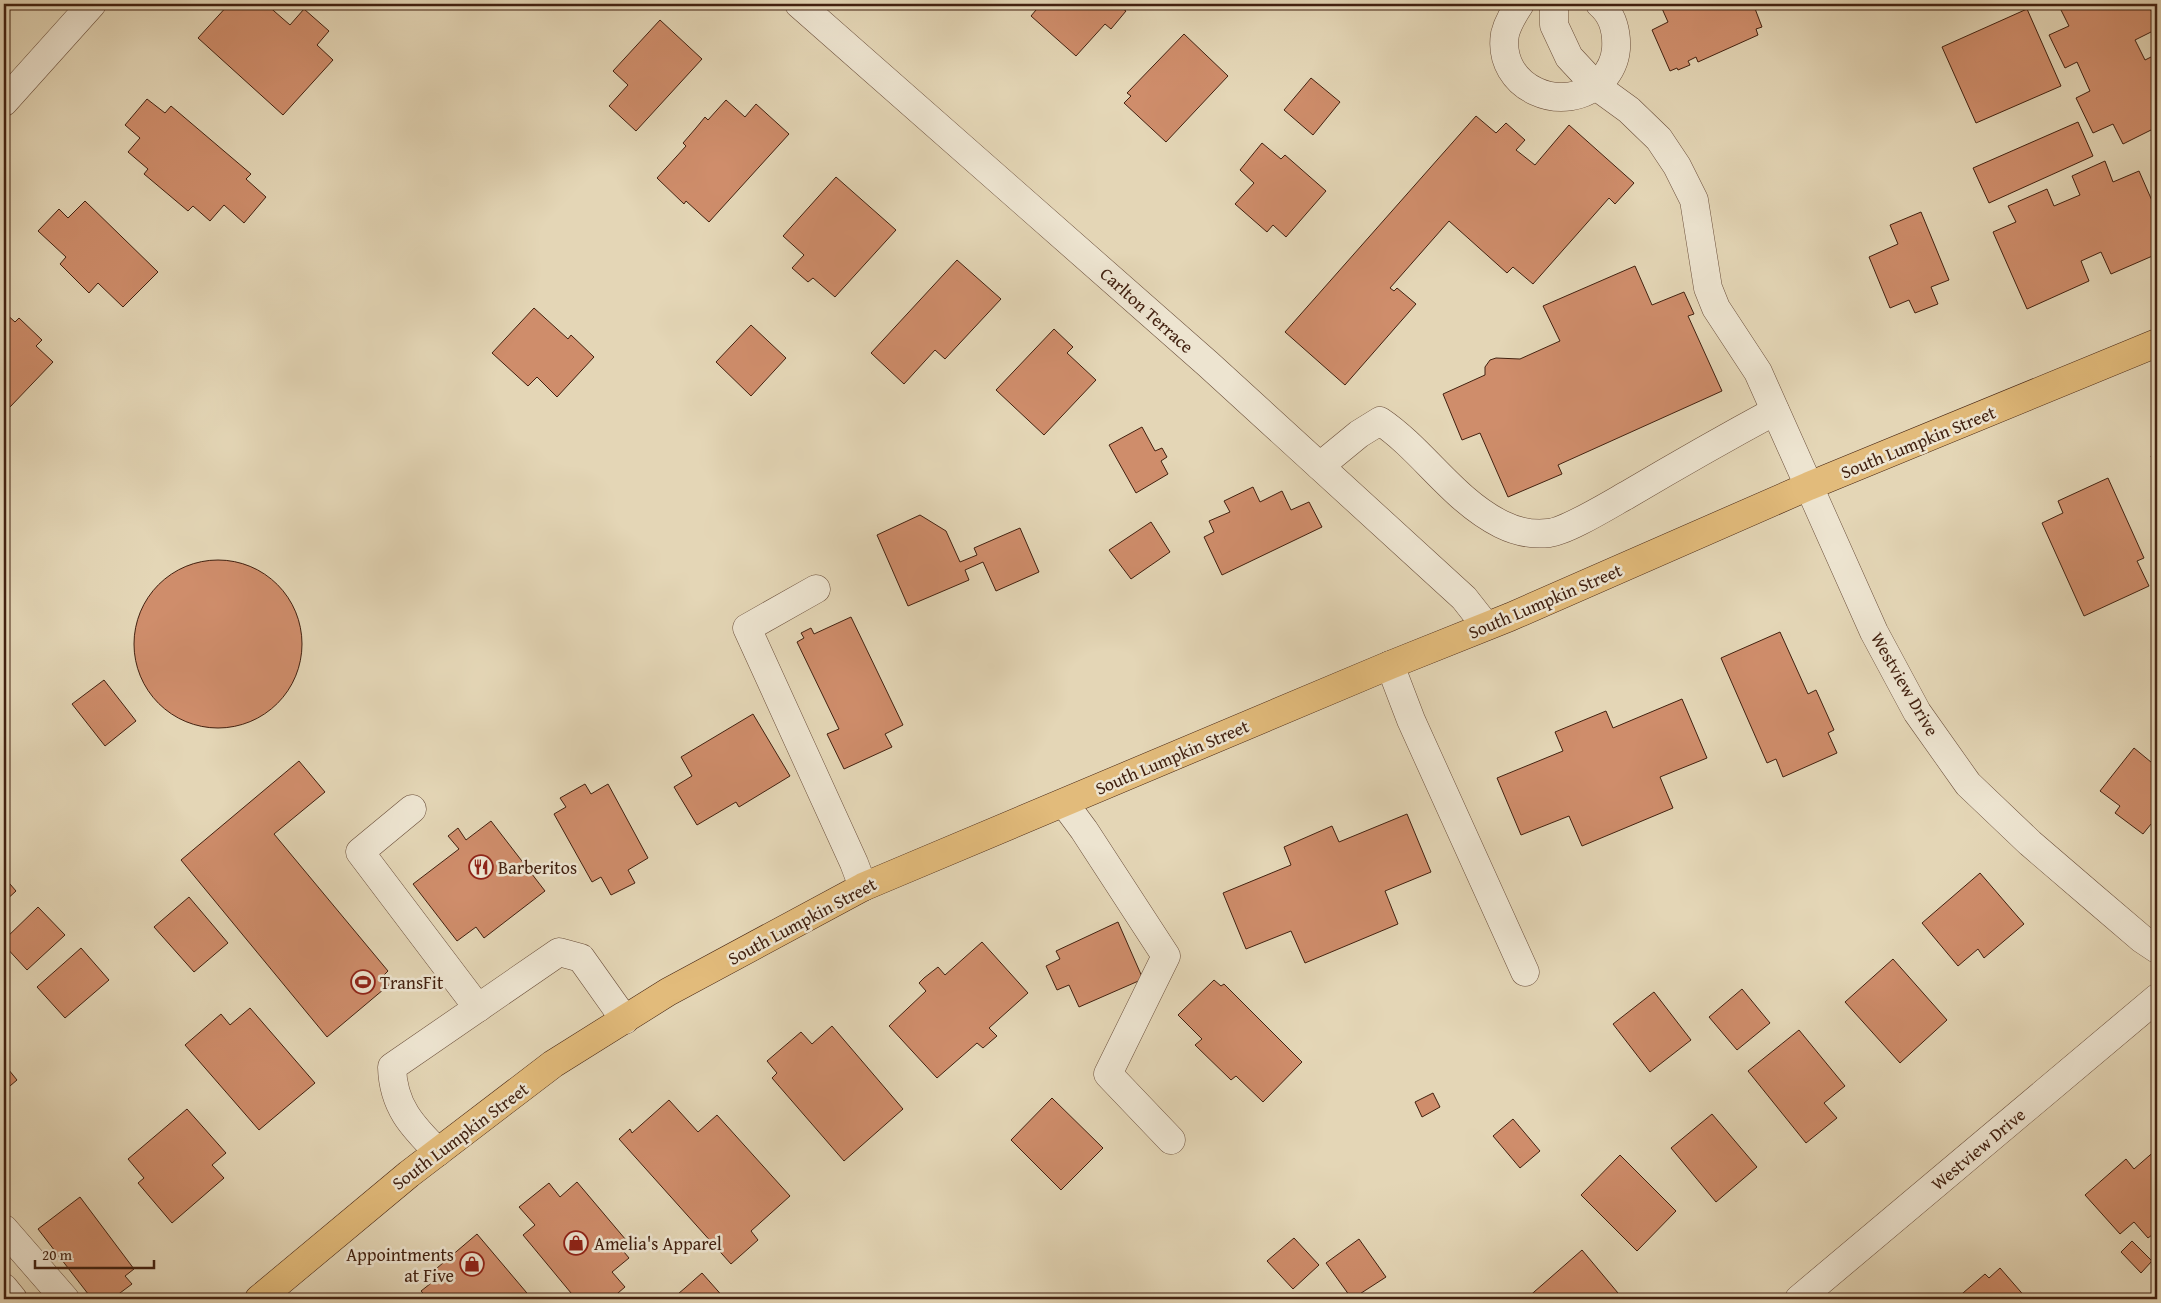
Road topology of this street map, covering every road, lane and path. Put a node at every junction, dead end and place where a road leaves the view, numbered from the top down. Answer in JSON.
{"nodes":[{"id":1,"x":92,"y":4,"type":"edge"},
{"id":2,"x":798,"y":4,"type":"edge"},
{"id":3,"x":1520,"y":4,"type":"edge"},
{"id":4,"x":1554,"y":4,"type":"edge"},
{"id":5,"x":1600,"y":4,"type":"edge"},
{"id":6,"x":1596,"y":86,"type":"junction"},
{"id":7,"x":4,"y":102,"type":"edge"},
{"id":8,"x":2157,"y":343,"type":"edge"},
{"id":9,"x":1775,"y":411,"type":"junction"},
{"id":10,"x":1320,"y":466,"type":"junction"},
{"id":11,"x":1809,"y":486,"type":"junction"},
{"id":12,"x":816,"y":589,"type":"dead end"},
{"id":13,"x":1486,"y":626,"type":"junction"},
{"id":14,"x":1390,"y":665,"type":"junction"},
{"id":15,"x":1064,"y":803,"type":"junction"},
{"id":16,"x":412,"y":809,"type":"dead end"},
{"id":17,"x":863,"y":887,"type":"junction"},
{"id":18,"x":2157,"y":949,"type":"edge"},
{"id":19,"x":1525,"y":972,"type":"dead end"},
{"id":20,"x":2157,"y":998,"type":"edge"},
{"id":21,"x":478,"y":1008,"type":"junction"},
{"id":22,"x":625,"y":1020,"type":"junction"},
{"id":23,"x":1171,"y":1140,"type":"dead end"},
{"id":24,"x":438,"y":1152,"type":"junction"},
{"id":25,"x":4,"y":1229,"type":"edge"},
{"id":26,"x":4,"y":1288,"type":"edge"},
{"id":27,"x":13,"y":1299,"type":"edge"},
{"id":28,"x":65,"y":1299,"type":"edge"},
{"id":29,"x":259,"y":1299,"type":"edge"},
{"id":30,"x":1799,"y":1299,"type":"edge"}],
"edges":[{"from":1,"to":7,"type":"street"},
{"from":2,"to":10,"type":"street","name":"Carlton Terrace"},
{"from":3,"to":6,"type":"street"},
{"from":4,"to":6,"type":"street","name":"Westview Drive"},
{"from":5,"to":6,"type":"street"},
{"from":6,"to":9,"type":"street","name":"Westview Drive"},
{"from":8,"to":11,"type":"main road","name":"South Lumpkin Street"},
{"from":9,"to":10,"type":"street"},
{"from":9,"to":11,"type":"street","name":"Westview Drive"},
{"from":10,"to":13,"type":"street","name":"Carlton Terrace"},
{"from":11,"to":13,"type":"main road","name":"South Lumpkin Street"},
{"from":11,"to":18,"type":"street","name":"Westview Drive"},
{"from":12,"to":17,"type":"street"},
{"from":13,"to":14,"type":"main road","name":"South Lumpkin Street"},
{"from":14,"to":15,"type":"main road","name":"South Lumpkin Street"},
{"from":14,"to":19,"type":"street"},
{"from":15,"to":17,"type":"main road","name":"South Lumpkin Street"},
{"from":15,"to":23,"type":"street"},
{"from":16,"to":21,"type":"street"},
{"from":17,"to":22,"type":"main road","name":"South Lumpkin Street"},
{"from":20,"to":30,"type":"street","name":"Westview Drive"},
{"from":21,"to":22,"type":"street"},
{"from":21,"to":24,"type":"street"},
{"from":22,"to":24,"type":"main road","name":"South Lumpkin Street"},
{"from":24,"to":29,"type":"main road","name":"South Lumpkin Street"},
{"from":25,"to":28,"type":"street"},
{"from":26,"to":27,"type":"street"}]}
